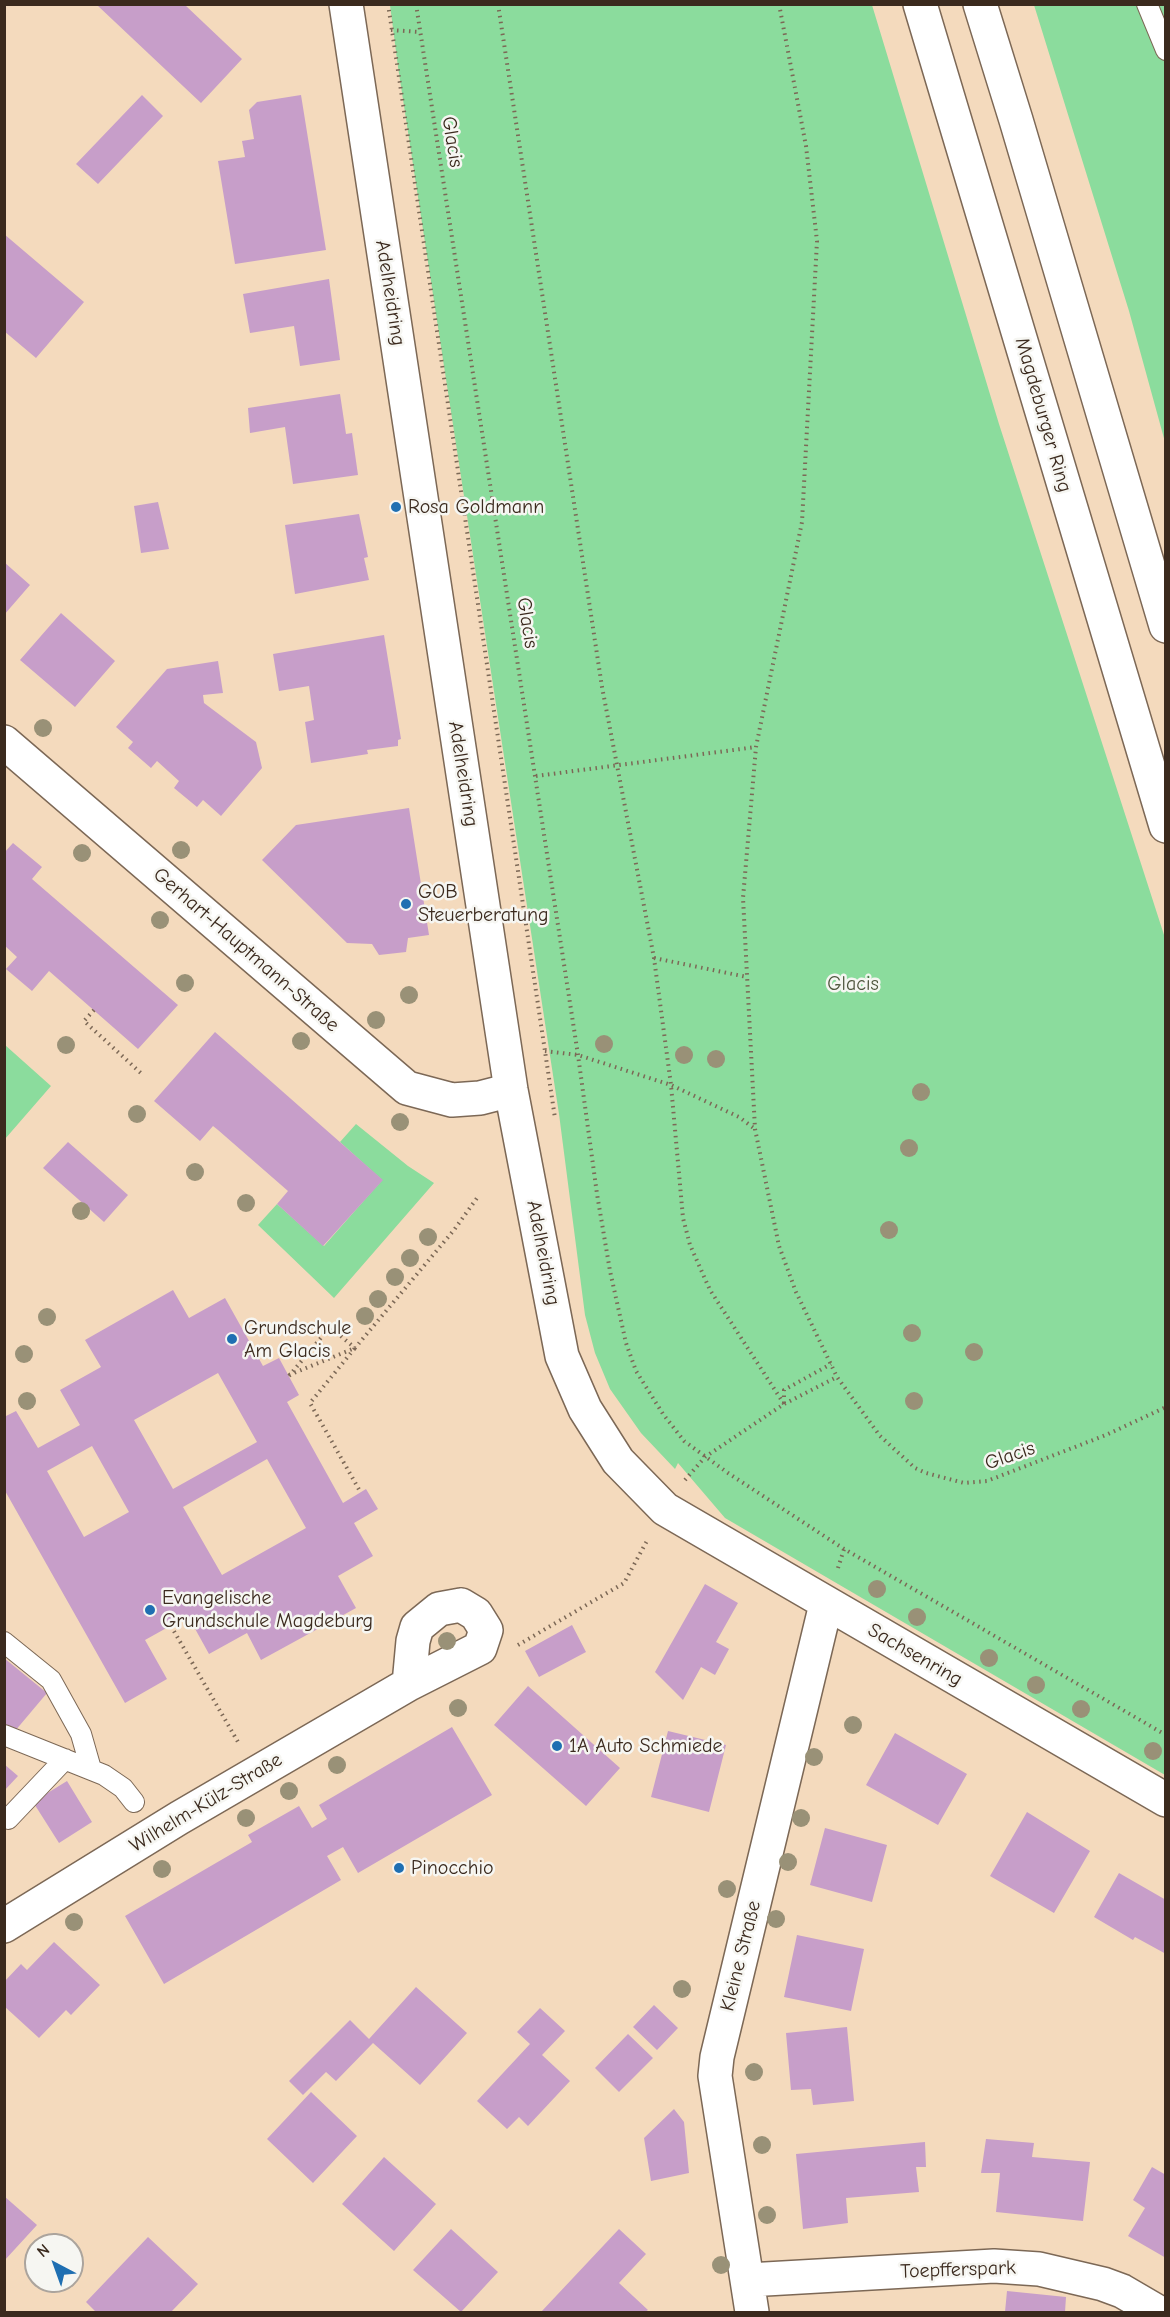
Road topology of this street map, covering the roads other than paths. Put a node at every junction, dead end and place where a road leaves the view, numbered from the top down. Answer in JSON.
{"nodes":[{"id":1,"x":346,"y":4,"type":"edge"},
{"id":2,"x":920,"y":4,"type":"edge"},
{"id":3,"x":980,"y":4,"type":"edge"},
{"id":4,"x":1147,"y":4,"type":"edge"},
{"id":5,"x":1166,"y":50,"type":"edge"},
{"id":6,"x":1166,"y":626,"type":"edge"},
{"id":7,"x":4,"y":742,"type":"edge"},
{"id":8,"x":1166,"y":826,"type":"edge"},
{"id":9,"x":511,"y":1090,"type":"junction"},
{"id":10,"x":665,"y":1510,"type":"joint"},
{"id":11,"x":826,"y":1604,"type":"junction"},
{"id":12,"x":4,"y":1642,"type":"edge"},
{"id":13,"x":409,"y":1684,"type":"dead end"},
{"id":14,"x":4,"y":1735,"type":"edge"},
{"id":15,"x":65,"y":1759,"type":"junction"},
{"id":16,"x":91,"y":1769,"type":"junction"},
{"id":17,"x":1166,"y":1800,"type":"edge"},
{"id":18,"x":134,"y":1802,"type":"dead end"},
{"id":19,"x":8,"y":1819,"type":"dead end"},
{"id":20,"x":4,"y":1926,"type":"edge"},
{"id":21,"x":748,"y":2280,"type":"junction"},
{"id":22,"x":752,"y":2313,"type":"edge"},
{"id":23,"x":1158,"y":2313,"type":"edge"}],
"edges":[{"from":1,"to":9,"type":"main road","name":"Adelheidring"},
{"from":2,"to":8,"type":"main road","name":"Magdeburger Ring"},
{"from":3,"to":6,"type":"main road"},
{"from":4,"to":5,"type":"lane"},
{"from":7,"to":9,"type":"main road","name":"Gerhart-Hauptmann-Straße"},
{"from":9,"to":10,"type":"main road","name":"Adelheidring"},
{"from":10,"to":11,"type":"main road","name":"Sachsenring"},
{"from":11,"to":17,"type":"main road","name":"Sachsenring"},
{"from":11,"to":21,"type":"main road","name":"Kleine Straße"},
{"from":12,"to":16,"type":"lane"},
{"from":13,"to":20,"type":"main road","name":"Wilhelm-Külz-Straße"},
{"from":14,"to":15,"type":"lane"},
{"from":15,"to":16,"type":"lane"},
{"from":15,"to":19,"type":"lane"},
{"from":16,"to":18,"type":"lane"},
{"from":21,"to":22,"type":"main road","name":"Kleine Straße"},
{"from":21,"to":23,"type":"main road","name":"Toepfferspark"}]}
